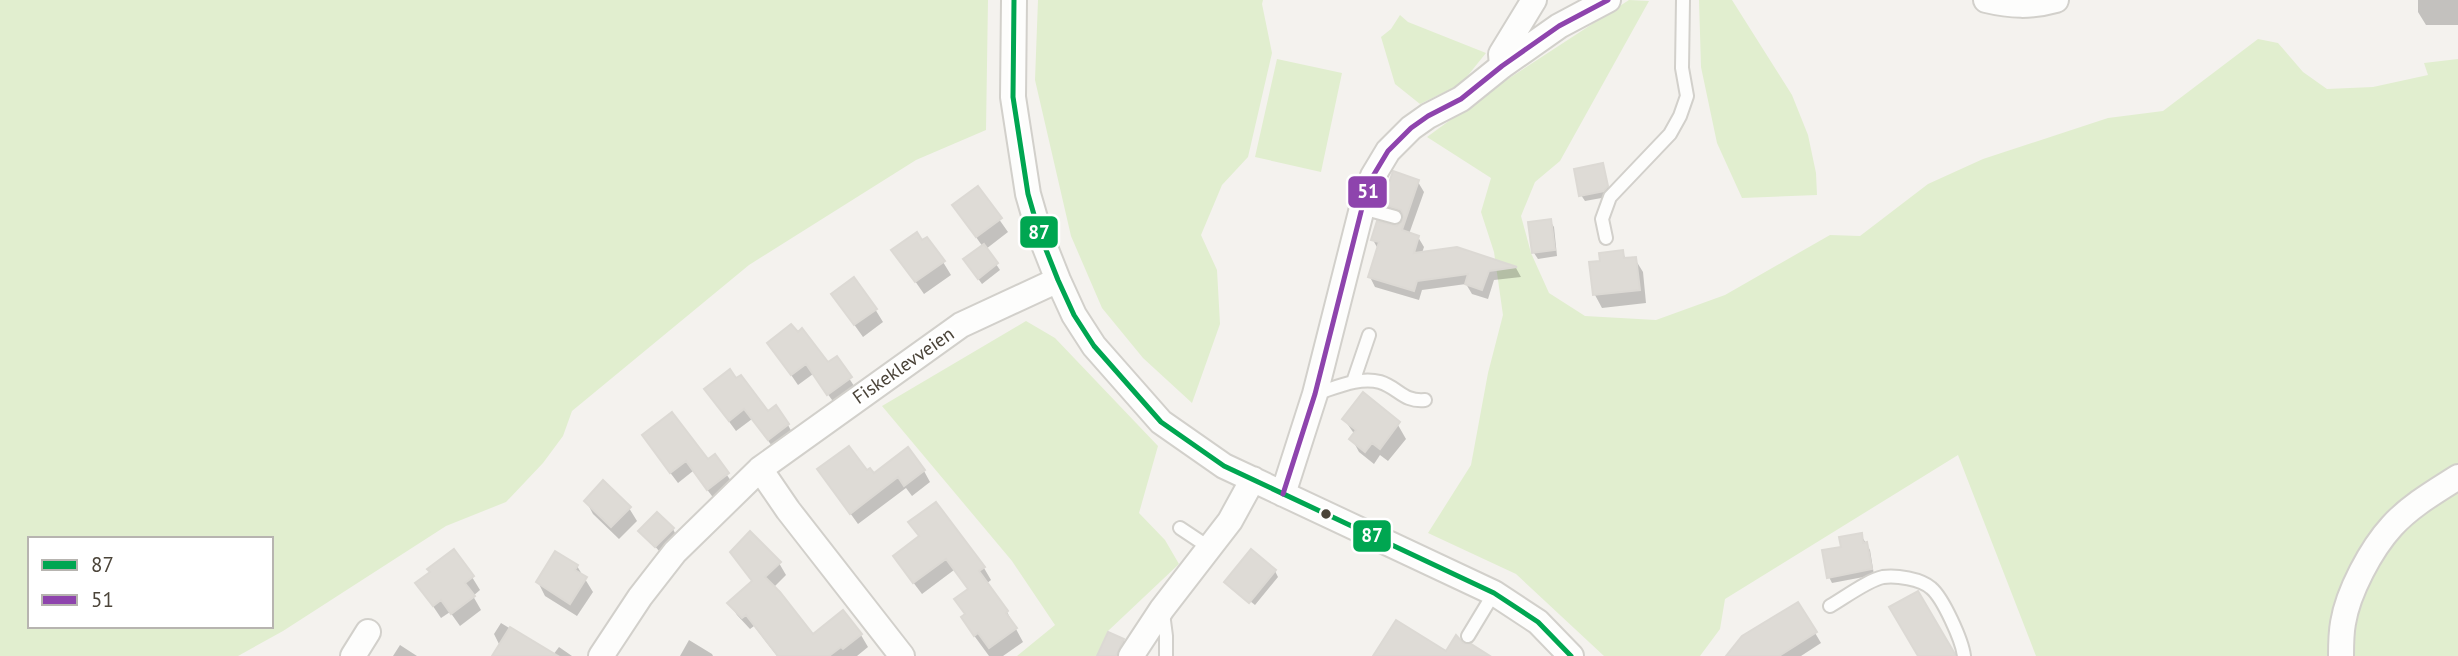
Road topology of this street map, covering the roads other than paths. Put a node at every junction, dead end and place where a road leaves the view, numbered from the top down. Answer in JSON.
{"nodes":[{"id":1,"x":1014,"y":0,"type":"edge"},
{"id":2,"x":1608,"y":0,"type":"edge"},
{"id":3,"x":1683,"y":0,"type":"edge"},
{"id":4,"x":1986,"y":0,"type":"edge"},
{"id":5,"x":2056,"y":0,"type":"edge"},
{"id":6,"x":1531,"y":6,"type":"edge"},
{"id":7,"x":1552,"y":31,"type":"junction"},
{"id":8,"x":1502,"y":66,"type":"junction"},
{"id":9,"x":1362,"y":208,"type":"junction"},
{"id":10,"x":1395,"y":217,"type":"dead end"},
{"id":11,"x":1606,"y":238,"type":"dead end"},
{"id":12,"x":1058,"y":280,"type":"junction"},
{"id":13,"x":1368,"y":335,"type":"dead end"},
{"id":14,"x":1353,"y":382,"type":"junction"},
{"id":15,"x":1315,"y":394,"type":"junction"},
{"id":16,"x":1425,"y":400,"type":"dead end"},
{"id":17,"x":760,"y":469,"type":"junction"},
{"id":18,"x":2458,"y":477,"type":"edge"},
{"id":19,"x":1253,"y":479,"type":"junction"},
{"id":20,"x":1283,"y":494,"type":"junction"},
{"id":21,"x":1180,"y":528,"type":"dead end"},
{"id":22,"x":1210,"y":548,"type":"junction"},
{"id":23,"x":1494,"y":593,"type":"junction"},
{"id":24,"x":1830,"y":606,"type":"dead end"},
{"id":25,"x":1162,"y":609,"type":"junction"},
{"id":26,"x":368,"y":632,"type":"dead end"},
{"id":27,"x":1468,"y":636,"type":"dead end"},
{"id":28,"x":353,"y":656,"type":"edge"},
{"id":29,"x":601,"y":656,"type":"edge"},
{"id":30,"x":902,"y":656,"type":"edge"},
{"id":31,"x":1131,"y":656,"type":"edge"},
{"id":32,"x":1166,"y":656,"type":"edge"},
{"id":33,"x":1571,"y":656,"type":"edge"},
{"id":34,"x":1964,"y":656,"type":"edge"},
{"id":35,"x":2341,"y":656,"type":"edge"}],
"edges":[{"from":1,"to":12,"type":"street"},
{"from":2,"to":7,"type":"street"},
{"from":3,"to":11,"type":"lane"},
{"from":4,"to":5,"type":"street"},
{"from":6,"to":7,"type":"street"},
{"from":6,"to":8,"type":"street"},
{"from":7,"to":8,"type":"street"},
{"from":8,"to":9,"type":"street"},
{"from":9,"to":10,"type":"lane"},
{"from":9,"to":15,"type":"street"},
{"from":12,"to":17,"type":"street","name":"Fiskeklevveien"},
{"from":12,"to":19,"type":"street"},
{"from":13,"to":14,"type":"lane"},
{"from":14,"to":15,"type":"lane"},
{"from":14,"to":16,"type":"lane"},
{"from":15,"to":20,"type":"street"},
{"from":17,"to":29,"type":"street","name":"Fiskeklevveien"},
{"from":17,"to":30,"type":"street"},
{"from":18,"to":35,"type":"street"},
{"from":19,"to":20,"type":"street"},
{"from":19,"to":22,"type":"street"},
{"from":20,"to":23,"type":"street"},
{"from":21,"to":22,"type":"lane"},
{"from":22,"to":25,"type":"street"},
{"from":23,"to":27,"type":"lane"},
{"from":23,"to":33,"type":"street"},
{"from":24,"to":34,"type":"lane"},
{"from":25,"to":31,"type":"street"},
{"from":25,"to":32,"type":"lane"},
{"from":26,"to":28,"type":"street"}]}
